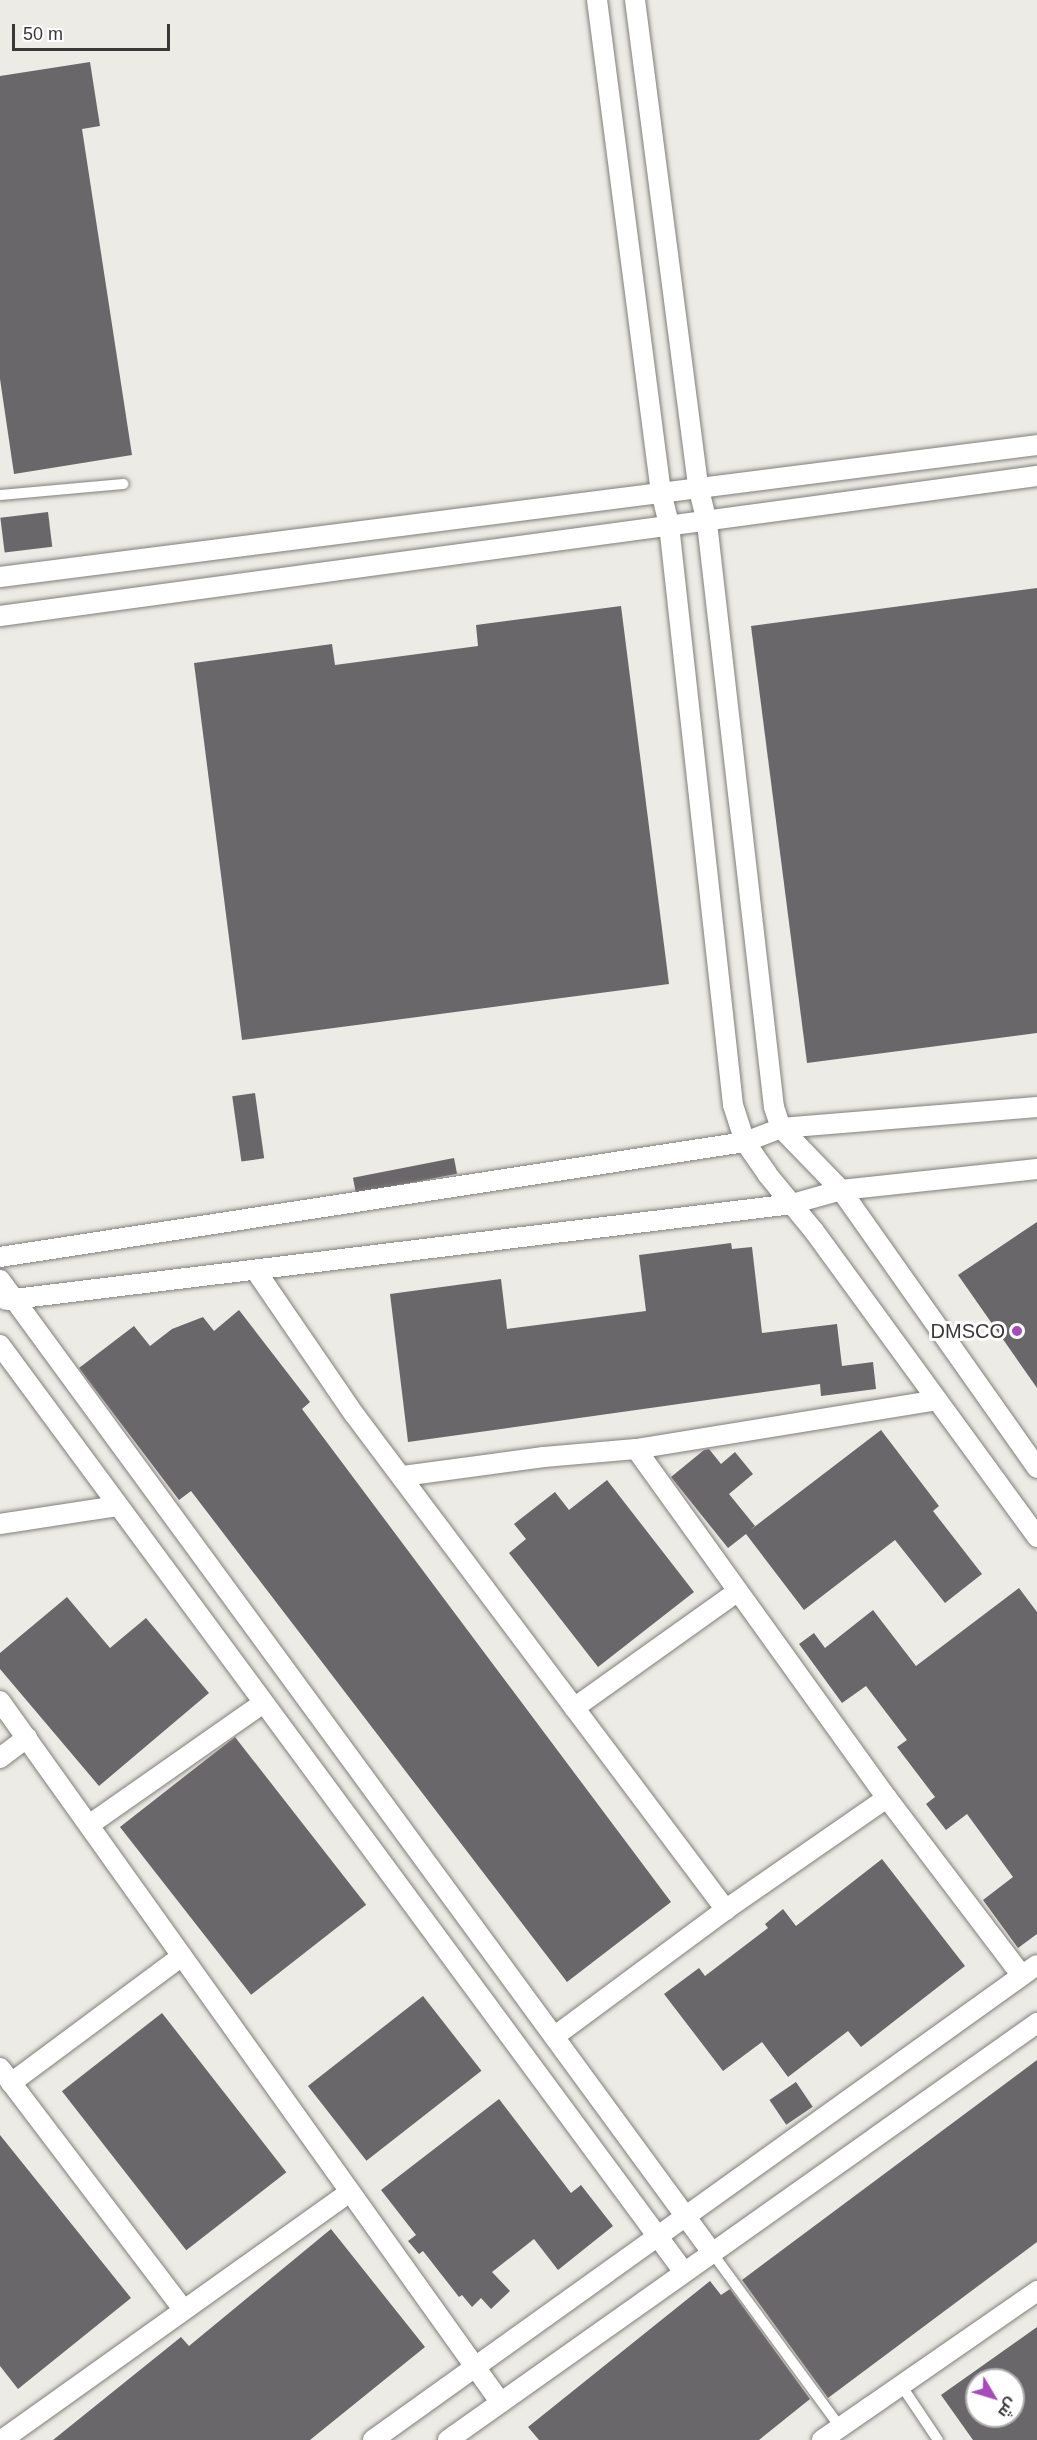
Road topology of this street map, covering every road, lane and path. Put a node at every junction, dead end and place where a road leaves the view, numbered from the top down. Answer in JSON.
{"nodes":[{"id":1,"x":597,"y":0,"type":"edge"},
{"id":2,"x":635,"y":0,"type":"edge"},
{"id":3,"x":1037,"y":445,"type":"edge"},
{"id":4,"x":1037,"y":476,"type":"edge"},
{"id":5,"x":124,"y":484,"type":"dead end"},
{"id":6,"x":699,"y":490,"type":"junction"},
{"id":7,"x":662,"y":492,"type":"junction"},
{"id":8,"x":0,"y":495,"type":"edge"},
{"id":9,"x":707,"y":523,"type":"junction"},
{"id":10,"x":669,"y":525,"type":"junction"},
{"id":11,"x":0,"y":577,"type":"edge"},
{"id":12,"x":0,"y":616,"type":"edge"},
{"id":13,"x":1037,"y":1107,"type":"edge"},
{"id":14,"x":781,"y":1128,"type":"junction"},
{"id":15,"x":746,"y":1142,"type":"junction"},
{"id":16,"x":1037,"y":1169,"type":"edge"},
{"id":17,"x":841,"y":1190,"type":"junction"},
{"id":18,"x":792,"y":1204,"type":"junction"},
{"id":19,"x":0,"y":1257,"type":"edge"},
{"id":20,"x":256,"y":1271,"type":"junction"},
{"id":21,"x":0,"y":1280,"type":"edge"},
{"id":22,"x":7,"y":1300,"type":"edge"},
{"id":23,"x":0,"y":1345,"type":"edge"},
{"id":24,"x":937,"y":1400,"type":"junction"},
{"id":25,"x":636,"y":1449,"type":"junction"},
{"id":26,"x":1037,"y":1468,"type":"edge"},
{"id":27,"x":403,"y":1476,"type":"junction"},
{"id":28,"x":118,"y":1506,"type":"junction"},
{"id":29,"x":0,"y":1524,"type":"edge"},
{"id":30,"x":1037,"y":1537,"type":"edge"},
{"id":31,"x":738,"y":1591,"type":"junction"},
{"id":32,"x":0,"y":1701,"type":"edge"},
{"id":33,"x":263,"y":1703,"type":"junction"},
{"id":34,"x":574,"y":1708,"type":"junction"},
{"id":35,"x":27,"y":1738,"type":"junction"},
{"id":36,"x":0,"y":1758,"type":"edge"},
{"id":37,"x":887,"y":1798,"type":"junction"},
{"id":38,"x":88,"y":1825,"type":"junction"},
{"id":39,"x":726,"y":1910,"type":"junction"},
{"id":40,"x":182,"y":1956,"type":"junction"},
{"id":41,"x":1029,"y":1970,"type":"edge"},
{"id":42,"x":1037,"y":2023,"type":"edge"},
{"id":43,"x":555,"y":2036,"type":"junction"},
{"id":44,"x":6,"y":2075,"type":"edge"},
{"id":45,"x":350,"y":2192,"type":"junction"},
{"id":46,"x":686,"y":2215,"type":"junction"},
{"id":47,"x":656,"y":2237,"type":"junction"},
{"id":48,"x":712,"y":2254,"type":"junction"},
{"id":49,"x":684,"y":2272,"type":"junction"},
{"id":50,"x":1037,"y":2291,"type":"edge"},
{"id":51,"x":184,"y":2310,"type":"junction"},
{"id":52,"x":476,"y":2368,"type":"junction"},
{"id":53,"x":901,"y":2385,"type":"junction"},
{"id":54,"x":501,"y":2403,"type":"junction"},
{"id":55,"x":840,"y":2427,"type":"junction"},
{"id":56,"x":2,"y":2440,"type":"edge"},
{"id":57,"x":373,"y":2440,"type":"edge"},
{"id":58,"x":448,"y":2440,"type":"edge"},
{"id":59,"x":822,"y":2440,"type":"edge"},
{"id":60,"x":938,"y":2440,"type":"edge"}],
"edges":[{"from":1,"to":7,"type":"street"},
{"from":2,"to":6,"type":"street"},
{"from":3,"to":6,"type":"street"},
{"from":4,"to":9,"type":"street"},
{"from":5,"to":8,"type":"lane"},
{"from":6,"to":7,"type":"street"},
{"from":6,"to":9,"type":"street"},
{"from":7,"to":10,"type":"street"},
{"from":7,"to":11,"type":"street"},
{"from":9,"to":10,"type":"street"},
{"from":9,"to":14,"type":"street"},
{"from":10,"to":12,"type":"street"},
{"from":10,"to":15,"type":"street"},
{"from":13,"to":14,"type":"street"},
{"from":14,"to":15,"type":"street"},
{"from":14,"to":17,"type":"street"},
{"from":15,"to":18,"type":"street"},
{"from":15,"to":19,"type":"street"},
{"from":16,"to":17,"type":"street"},
{"from":17,"to":18,"type":"street"},
{"from":17,"to":26,"type":"street"},
{"from":18,"to":20,"type":"street"},
{"from":18,"to":24,"type":"street"},
{"from":20,"to":22,"type":"street"},
{"from":20,"to":27,"type":"street"},
{"from":21,"to":22,"type":"street"},
{"from":22,"to":43,"type":"street"},
{"from":23,"to":28,"type":"street"},
{"from":24,"to":25,"type":"street"},
{"from":24,"to":30,"type":"street"},
{"from":25,"to":27,"type":"street"},
{"from":25,"to":31,"type":"street"},
{"from":27,"to":34,"type":"street"},
{"from":28,"to":29,"type":"street"},
{"from":28,"to":33,"type":"street"},
{"from":31,"to":34,"type":"street"},
{"from":31,"to":37,"type":"street"},
{"from":32,"to":35,"type":"street"},
{"from":33,"to":38,"type":"street"},
{"from":33,"to":47,"type":"street"},
{"from":34,"to":39,"type":"street"},
{"from":35,"to":36,"type":"street"},
{"from":35,"to":38,"type":"street"},
{"from":37,"to":39,"type":"street"},
{"from":37,"to":41,"type":"street"},
{"from":38,"to":40,"type":"street"},
{"from":39,"to":43,"type":"street"},
{"from":40,"to":44,"type":"street"},
{"from":40,"to":45,"type":"street"},
{"from":41,"to":46,"type":"street"},
{"from":42,"to":48,"type":"street"},
{"from":43,"to":46,"type":"street"},
{"from":44,"to":51,"type":"street"},
{"from":45,"to":51,"type":"street"},
{"from":45,"to":52,"type":"street"},
{"from":46,"to":47,"type":"street"},
{"from":46,"to":48,"type":"street"},
{"from":47,"to":49,"type":"street"},
{"from":47,"to":52,"type":"street"},
{"from":48,"to":49,"type":"street"},
{"from":48,"to":55,"type":"lane"},
{"from":49,"to":54,"type":"street"},
{"from":50,"to":53,"type":"street"},
{"from":51,"to":56,"type":"street"},
{"from":52,"to":54,"type":"street"},
{"from":52,"to":57,"type":"street"},
{"from":53,"to":55,"type":"street"},
{"from":53,"to":60,"type":"lane"},
{"from":54,"to":58,"type":"street"},
{"from":55,"to":59,"type":"street"}]}
